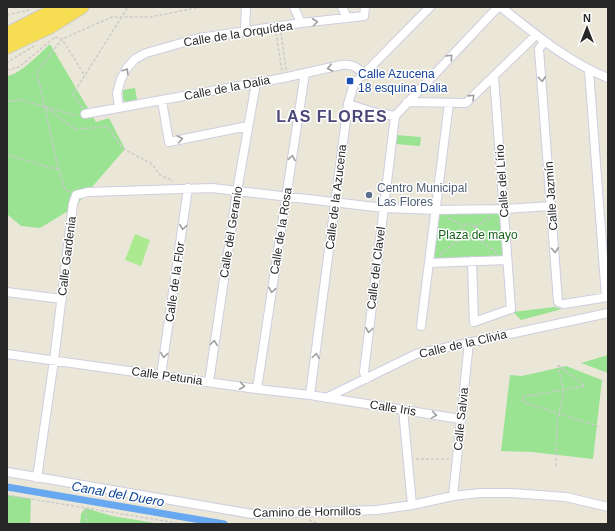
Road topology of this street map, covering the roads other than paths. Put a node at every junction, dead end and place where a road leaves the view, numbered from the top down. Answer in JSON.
{"nodes":[{"id":1,"x":60,"y":7,"type":"edge"},
{"id":2,"x":82,"y":7,"type":"edge"},
{"id":3,"x":246,"y":7,"type":"edge"},
{"id":4,"x":294,"y":7,"type":"edge"},
{"id":5,"x":342,"y":7,"type":"edge"},
{"id":6,"x":365,"y":7,"type":"edge"},
{"id":7,"x":430,"y":7,"type":"edge"},
{"id":8,"x":498,"y":7,"type":"edge"},
{"id":9,"x":501,"y":7,"type":"edge"},
{"id":10,"x":347,"y":18,"type":"junction"},
{"id":11,"x":301,"y":23,"type":"junction"},
{"id":12,"x":245,"y":32,"type":"junction"},
{"id":13,"x":7,"y":34,"type":"edge"},
{"id":14,"x":536,"y":35,"type":"junction"},
{"id":15,"x":544,"y":42,"type":"junction"},
{"id":16,"x":7,"y":48,"type":"edge"},
{"id":17,"x":589,"y":70,"type":"junction"},
{"id":18,"x":305,"y":73,"type":"junction"},
{"id":19,"x":365,"y":75,"type":"junction"},
{"id":20,"x":494,"y":76,"type":"junction"},
{"id":21,"x":608,"y":78,"type":"edge"},
{"id":22,"x":256,"y":83,"type":"junction"},
{"id":23,"x":162,"y":101,"type":"junction"},
{"id":24,"x":408,"y":102,"type":"junction"},
{"id":25,"x":449,"y":103,"type":"junction"},
{"id":26,"x":348,"y":104,"type":"junction"},
{"id":27,"x":119,"y":108,"type":"junction"},
{"id":28,"x":85,"y":114,"type":"road end"},
{"id":29,"x":395,"y":116,"type":"junction"},
{"id":30,"x":248,"y":126,"type":"junction"},
{"id":31,"x":188,"y":188,"type":"junction"},
{"id":32,"x":237,"y":191,"type":"junction"},
{"id":33,"x":286,"y":196,"type":"junction"},
{"id":34,"x":336,"y":203,"type":"junction"},
{"id":35,"x":552,"y":206,"type":"junction"},
{"id":36,"x":384,"y":208,"type":"junction"},
{"id":37,"x":504,"y":209,"type":"junction"},
{"id":38,"x":436,"y":210,"type":"junction"},
{"id":39,"x":507,"y":260,"type":"junction"},
{"id":40,"x":472,"y":261,"type":"junction"},
{"id":41,"x":429,"y":263,"type":"junction"},
{"id":42,"x":7,"y":292,"type":"edge"},
{"id":43,"x":607,"y":297,"type":"edge"},
{"id":44,"x":62,"y":299,"type":"junction"},
{"id":45,"x":608,"y":313,"type":"edge"},
{"id":46,"x":421,"y":326,"type":"dead end"},
{"id":47,"x":469,"y":342,"type":"junction"},
{"id":48,"x":7,"y":354,"type":"edge"},
{"id":49,"x":54,"y":360,"type":"junction"},
{"id":50,"x":161,"y":375,"type":"junction"},
{"id":51,"x":366,"y":379,"type":"junction"},
{"id":52,"x":209,"y":382,"type":"junction"},
{"id":53,"x":257,"y":389,"type":"junction"},
{"id":54,"x":310,"y":395,"type":"junction"},
{"id":55,"x":326,"y":398,"type":"junction"},
{"id":56,"x":403,"y":410,"type":"junction"},
{"id":57,"x":460,"y":419,"type":"junction"},
{"id":58,"x":7,"y":472,"type":"edge"},
{"id":59,"x":37,"y":478,"type":"junction"},
{"id":60,"x":453,"y":496,"type":"junction"},
{"id":61,"x":412,"y":506,"type":"junction"},
{"id":62,"x":608,"y":507,"type":"edge"}],
"edges":[{"from":1,"to":13,"type":"highway"},
{"from":2,"to":16,"type":"highway"},
{"from":3,"to":12,"type":"street"},
{"from":4,"to":11,"type":"street"},
{"from":5,"to":10,"type":"street"},
{"from":6,"to":10,"type":"street","name":"Calle de la Orquídea"},
{"from":7,"to":19,"type":"street","name":"Calle de la Azucena"},
{"from":24,"to":8,"type":"street","one_way":true},
{"from":9,"to":14,"type":"street"},
{"from":11,"to":10,"type":"street","name":"Calle de la Orquídea","one_way":true},
{"from":11,"to":12,"type":"street","name":"Calle de la Orquídea"},
{"from":27,"to":12,"type":"street","name":"Calle de la Orquídea","one_way":true},
{"from":14,"to":15,"type":"street"},
{"from":14,"to":20,"type":"street"},
{"from":15,"to":17,"type":"street"},
{"from":15,"to":35,"type":"street","name":"Calle Jazmín","one_way":true},
{"from":17,"to":21,"type":"street"},
{"from":17,"to":43,"type":"street"},
{"from":19,"to":18,"type":"street","name":"Calle de la Dalia","one_way":true},
{"from":18,"to":22,"type":"street","name":"Calle de la Dalia"},
{"from":33,"to":18,"type":"street","name":"Calle de la Rosa","one_way":true},
{"from":19,"to":26,"type":"street","name":"Calle de la Azucena"},
{"from":25,"to":20,"type":"street","one_way":true},
{"from":20,"to":37,"type":"street","name":"Calle del Lírio"},
{"from":22,"to":23,"type":"street","name":"Calle de la Dalia"},
{"from":22,"to":30,"type":"street","name":"Calle del Geranio"},
{"from":23,"to":27,"type":"street","name":"Calle de la Dalia"},
{"from":23,"to":30,"type":"street","one_way":true},
{"from":24,"to":25,"type":"street"},
{"from":24,"to":29,"type":"street"},
{"from":25,"to":38,"type":"street"},
{"from":26,"to":29,"type":"street"},
{"from":26,"to":34,"type":"street","name":"Calle de la Azucena"},
{"from":27,"to":28,"type":"street","name":"Calle de la Dalia"},
{"from":29,"to":36,"type":"street","name":"Calle del Clavel"},
{"from":30,"to":32,"type":"street","name":"Calle del Geranio"},
{"from":31,"to":32,"type":"street"},
{"from":31,"to":44,"type":"street","name":"Calle Gardenia"},
{"from":31,"to":50,"type":"street","name":"Calle de la Flor","one_way":true},
{"from":32,"to":33,"type":"street"},
{"from":52,"to":32,"type":"street","name":"Calle del Geranio","one_way":true},
{"from":33,"to":34,"type":"street"},
{"from":33,"to":53,"type":"street","name":"Calle de la Rosa","one_way":true},
{"from":34,"to":36,"type":"street"},
{"from":54,"to":34,"type":"street","name":"Calle de la Azucena","one_way":true},
{"from":35,"to":37,"type":"street"},
{"from":35,"to":43,"type":"street","name":"Calle Jazmín","one_way":true},
{"from":36,"to":38,"type":"street"},
{"from":36,"to":51,"type":"street","name":"Calle del Clavel","one_way":true},
{"from":37,"to":38,"type":"street"},
{"from":37,"to":39,"type":"street","name":"Calle del Lírio"},
{"from":38,"to":41,"type":"street"},
{"from":39,"to":40,"type":"street"},
{"from":39,"to":40,"type":"street","name":"Calle del Lírio"},
{"from":40,"to":41,"type":"street"},
{"from":41,"to":46,"type":"street"},
{"from":42,"to":44,"type":"street"},
{"from":44,"to":49,"type":"street","name":"Calle Gardenia"},
{"from":45,"to":47,"type":"street","name":"Calle de la Clivia"},
{"from":47,"to":51,"type":"street","name":"Calle de la Clivia"},
{"from":47,"to":57,"type":"street","name":"Calle Salvia"},
{"from":48,"to":49,"type":"street","name":"Calle Petunia"},
{"from":49,"to":50,"type":"street","name":"Calle Petunia"},
{"from":49,"to":59,"type":"street","name":"Calle Gardenia"},
{"from":50,"to":52,"type":"street","name":"Calle Petunia"},
{"from":51,"to":55,"type":"street","name":"Calle de la Clivia"},
{"from":52,"to":53,"type":"street","name":"Calle Petunia","one_way":true},
{"from":53,"to":54,"type":"street","name":"Calle Petunia"},
{"from":54,"to":55,"type":"street","name":"Calle Petunia"},
{"from":55,"to":56,"type":"street","name":"Calle Iris"},
{"from":56,"to":57,"type":"street","name":"Calle Iris","one_way":true},
{"from":56,"to":61,"type":"street"},
{"from":57,"to":60,"type":"street","name":"Calle Salvia"},
{"from":58,"to":59,"type":"street","name":"Camino de Hornillos"},
{"from":59,"to":61,"type":"street","name":"Camino de Hornillos"},
{"from":60,"to":61,"type":"street","name":"Camino de Hornillos"},
{"from":60,"to":62,"type":"street","name":"Camino de Hornillos"}]}
